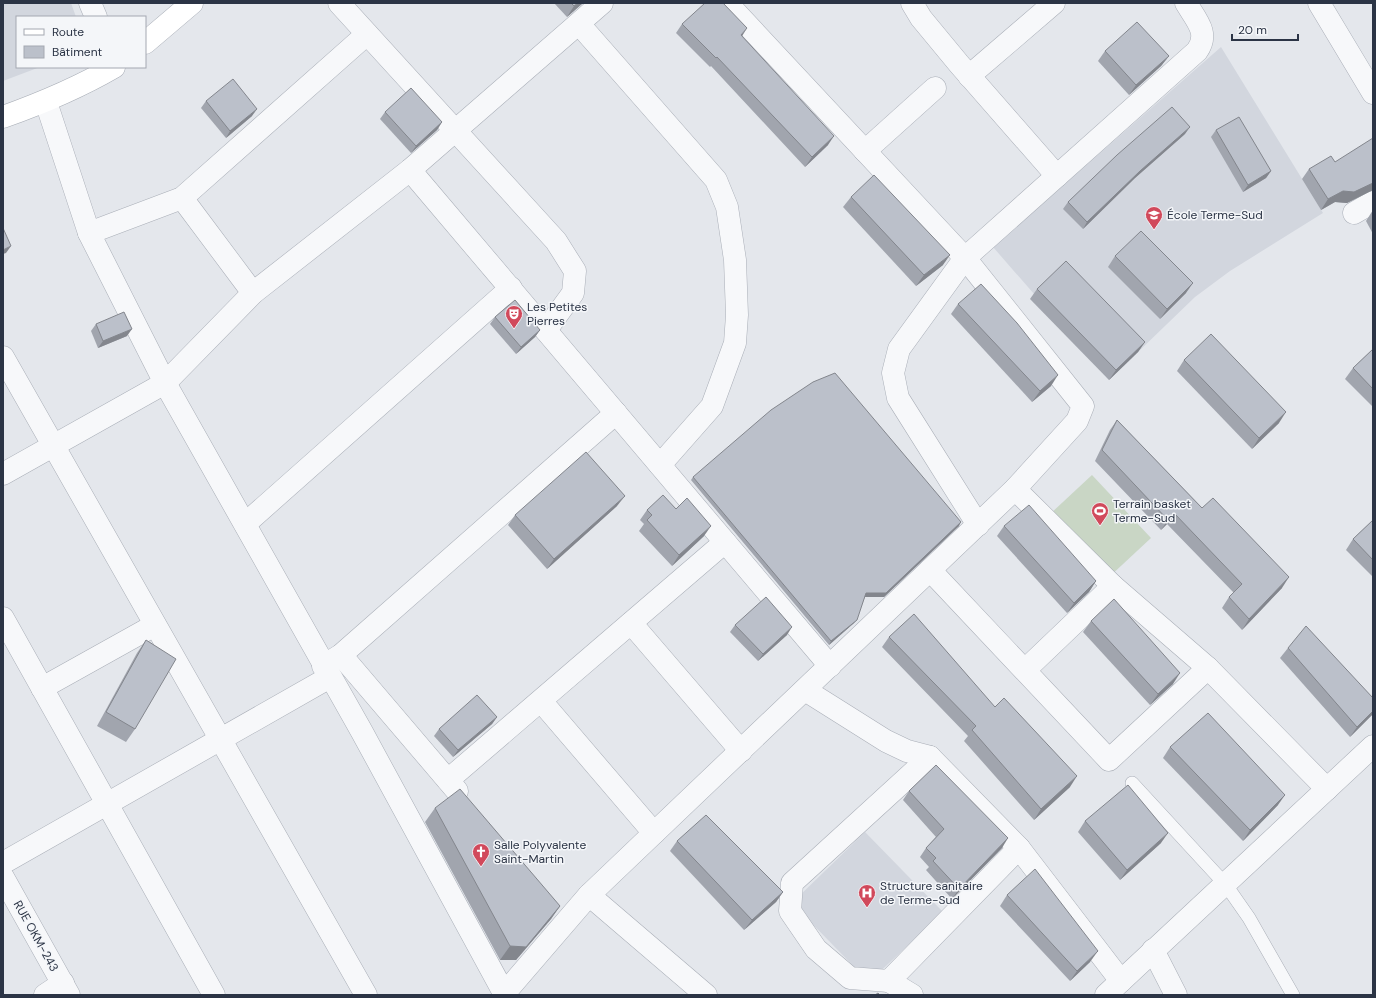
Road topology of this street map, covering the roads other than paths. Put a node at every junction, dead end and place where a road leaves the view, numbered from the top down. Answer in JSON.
{"nodes":[{"id":1,"x":90,"y":3,"type":"edge"},
{"id":2,"x":192,"y":3,"type":"edge"},
{"id":3,"x":339,"y":3,"type":"edge"},
{"id":4,"x":602,"y":3,"type":"edge"},
{"id":5,"x":727,"y":3,"type":"edge"},
{"id":6,"x":912,"y":3,"type":"edge"},
{"id":7,"x":1054,"y":3,"type":"edge"},
{"id":8,"x":1186,"y":3,"type":"edge"},
{"id":9,"x":1320,"y":3,"type":"edge"},
{"id":10,"x":96,"y":16,"type":"edge"},
{"id":11,"x":578,"y":24,"type":"junction"},
{"id":12,"x":367,"y":34,"type":"junction"},
{"id":13,"x":146,"y":42,"type":"edge"},
{"id":14,"x":112,"y":68,"type":"edge"},
{"id":15,"x":969,"y":76,"type":"junction"},
{"id":16,"x":935,"y":88,"type":"dead end"},
{"id":17,"x":1373,"y":93,"type":"edge"},
{"id":18,"x":46,"y":102,"type":"junction"},
{"id":19,"x":3,"y":116,"type":"edge"},
{"id":20,"x":456,"y":131,"type":"junction"},
{"id":21,"x":865,"y":151,"type":"junction"},
{"id":22,"x":410,"y":170,"type":"junction"},
{"id":23,"x":1057,"y":176,"type":"junction"},
{"id":24,"x":182,"y":198,"type":"junction"},
{"id":25,"x":1373,"y":202,"type":"edge"},
{"id":26,"x":1354,"y":213,"type":"dead end"},
{"id":27,"x":89,"y":233,"type":"junction"},
{"id":28,"x":965,"y":258,"type":"junction"},
{"id":29,"x":511,"y":288,"type":"junction"},
{"id":30,"x":253,"y":293,"type":"junction"},
{"id":31,"x":546,"y":330,"type":"junction"},
{"id":32,"x":3,"y":357,"type":"edge"},
{"id":33,"x":165,"y":383,"type":"junction"},
{"id":34,"x":616,"y":413,"type":"junction"},
{"id":35,"x":53,"y":446,"type":"junction"},
{"id":36,"x":660,"y":465,"type":"junction"},
{"id":37,"x":3,"y":474,"type":"edge"},
{"id":38,"x":1015,"y":489,"type":"junction"},
{"id":39,"x":245,"y":524,"type":"junction"},
{"id":40,"x":978,"y":525,"type":"junction"},
{"id":41,"x":726,"y":542,"type":"junction"},
{"id":42,"x":930,"y":570,"type":"junction"},
{"id":43,"x":1113,"y":586,"type":"junction"},
{"id":44,"x":3,"y":618,"type":"edge"},
{"id":45,"x":631,"y":623,"type":"junction"},
{"id":46,"x":155,"y":625,"type":"junction"},
{"id":47,"x":331,"y":666,"type":"junction"},
{"id":48,"x":830,"y":666,"type":"junction"},
{"id":49,"x":1208,"y":668,"type":"junction"},
{"id":50,"x":1025,"y":670,"type":"junction"},
{"id":51,"x":42,"y":688,"type":"junction"},
{"id":52,"x":805,"y":690,"type":"junction"},
{"id":53,"x":541,"y":701,"type":"junction"},
{"id":54,"x":220,"y":740,"type":"junction"},
{"id":55,"x":1373,"y":746,"type":"edge"},
{"id":56,"x":741,"y":751,"type":"junction"},
{"id":57,"x":930,"y":757,"type":"junction"},
{"id":58,"x":448,"y":780,"type":"junction"},
{"id":59,"x":1132,"y":783,"type":"dead end"},
{"id":60,"x":1327,"y":789,"type":"junction"},
{"id":61,"x":107,"y":804,"type":"junction"},
{"id":62,"x":468,"y":804,"type":"edge"},
{"id":63,"x":654,"y":833,"type":"junction"},
{"id":64,"x":1019,"y":848,"type":"junction"},
{"id":65,"x":4,"y":876,"type":"edge"},
{"id":66,"x":1226,"y":885,"type":"junction"},
{"id":67,"x":589,"y":895,"type":"junction"},
{"id":68,"x":553,"y":903,"type":"edge"},
{"id":69,"x":568,"y":920,"type":"junction"},
{"id":70,"x":1153,"y":950,"type":"junction"},
{"id":71,"x":888,"y":981,"type":"junction"},
{"id":72,"x":1114,"y":988,"type":"edge"},
{"id":73,"x":59,"y":991,"type":"edge"},
{"id":74,"x":214,"y":995,"type":"edge"},
{"id":75,"x":366,"y":995,"type":"edge"},
{"id":76,"x":504,"y":995,"type":"edge"},
{"id":77,"x":706,"y":995,"type":"edge"},
{"id":78,"x":912,"y":995,"type":"edge"},
{"id":79,"x":1176,"y":995,"type":"edge"},
{"id":80,"x":1293,"y":995,"type":"edge"}],
"edges":[{"from":1,"to":10,"type":"street"},
{"from":2,"to":13,"type":"street"},
{"from":3,"to":12,"type":"street"},
{"from":4,"to":11,"type":"street"},
{"from":5,"to":21,"type":"street"},
{"from":6,"to":15,"type":"street"},
{"from":7,"to":15,"type":"street"},
{"from":8,"to":23,"type":"street"},
{"from":9,"to":17,"type":"street"},
{"from":11,"to":20,"type":"street"},
{"from":11,"to":36,"type":"street"},
{"from":12,"to":20,"type":"street"},
{"from":12,"to":24,"type":"street"},
{"from":14,"to":18,"type":"street"},
{"from":15,"to":23,"type":"street"},
{"from":16,"to":21,"type":"street"},
{"from":18,"to":19,"type":"street"},
{"from":18,"to":27,"type":"street"},
{"from":20,"to":22,"type":"street"},
{"from":20,"to":31,"type":"street"},
{"from":21,"to":28,"type":"street"},
{"from":22,"to":29,"type":"street"},
{"from":22,"to":30,"type":"street"},
{"from":23,"to":28,"type":"street"},
{"from":24,"to":27,"type":"street"},
{"from":24,"to":30,"type":"street"},
{"from":25,"to":26,"type":"street"},
{"from":27,"to":33,"type":"street"},
{"from":28,"to":38,"type":"street"},
{"from":28,"to":40,"type":"street"},
{"from":29,"to":31,"type":"street"},
{"from":29,"to":39,"type":"street"},
{"from":30,"to":33,"type":"street"},
{"from":31,"to":34,"type":"street"},
{"from":32,"to":35,"type":"street"},
{"from":33,"to":35,"type":"street"},
{"from":33,"to":39,"type":"street"},
{"from":34,"to":36,"type":"street"},
{"from":34,"to":47,"type":"street"},
{"from":35,"to":37,"type":"street"},
{"from":35,"to":46,"type":"street"},
{"from":36,"to":41,"type":"street"},
{"from":38,"to":40,"type":"street"},
{"from":38,"to":43,"type":"street"},
{"from":39,"to":47,"type":"street"},
{"from":40,"to":42,"type":"street"},
{"from":41,"to":45,"type":"street"},
{"from":41,"to":48,"type":"street"},
{"from":42,"to":48,"type":"street"},
{"from":42,"to":50,"type":"street"},
{"from":43,"to":49,"type":"street"},
{"from":43,"to":50,"type":"street"},
{"from":44,"to":51,"type":"street"},
{"from":45,"to":53,"type":"street"},
{"from":45,"to":56,"type":"street"},
{"from":46,"to":51,"type":"street"},
{"from":46,"to":54,"type":"street"},
{"from":47,"to":54,"type":"street"},
{"from":47,"to":58,"type":"street"},
{"from":47,"to":76,"type":"street"},
{"from":48,"to":52,"type":"street"},
{"from":49,"to":50,"type":"street"},
{"from":49,"to":60,"type":"street"},
{"from":51,"to":61,"type":"street"},
{"from":52,"to":56,"type":"street"},
{"from":52,"to":57,"type":"street"},
{"from":53,"to":58,"type":"street"},
{"from":53,"to":63,"type":"street"},
{"from":54,"to":61,"type":"street"},
{"from":54,"to":75,"type":"street"},
{"from":55,"to":60,"type":"street"},
{"from":56,"to":63,"type":"street"},
{"from":57,"to":64,"type":"street"},
{"from":57,"to":71,"type":"street"},
{"from":58,"to":62,"type":"street"},
{"from":59,"to":66,"type":"lane"},
{"from":60,"to":66,"type":"street"},
{"from":61,"to":65,"type":"street"},
{"from":61,"to":74,"type":"street"},
{"from":63,"to":67,"type":"street"},
{"from":64,"to":71,"type":"street"},
{"from":64,"to":72,"type":"street"},
{"from":65,"to":73,"type":"street","name":"RUE OKM-243"},
{"from":66,"to":70,"type":"street"},
{"from":66,"to":80,"type":"lane"},
{"from":67,"to":69,"type":"street"},
{"from":67,"to":77,"type":"street"},
{"from":68,"to":69,"type":"street"},
{"from":69,"to":76,"type":"street"},
{"from":70,"to":72,"type":"street"},
{"from":70,"to":79,"type":"street"},
{"from":71,"to":78,"type":"street"}]}
